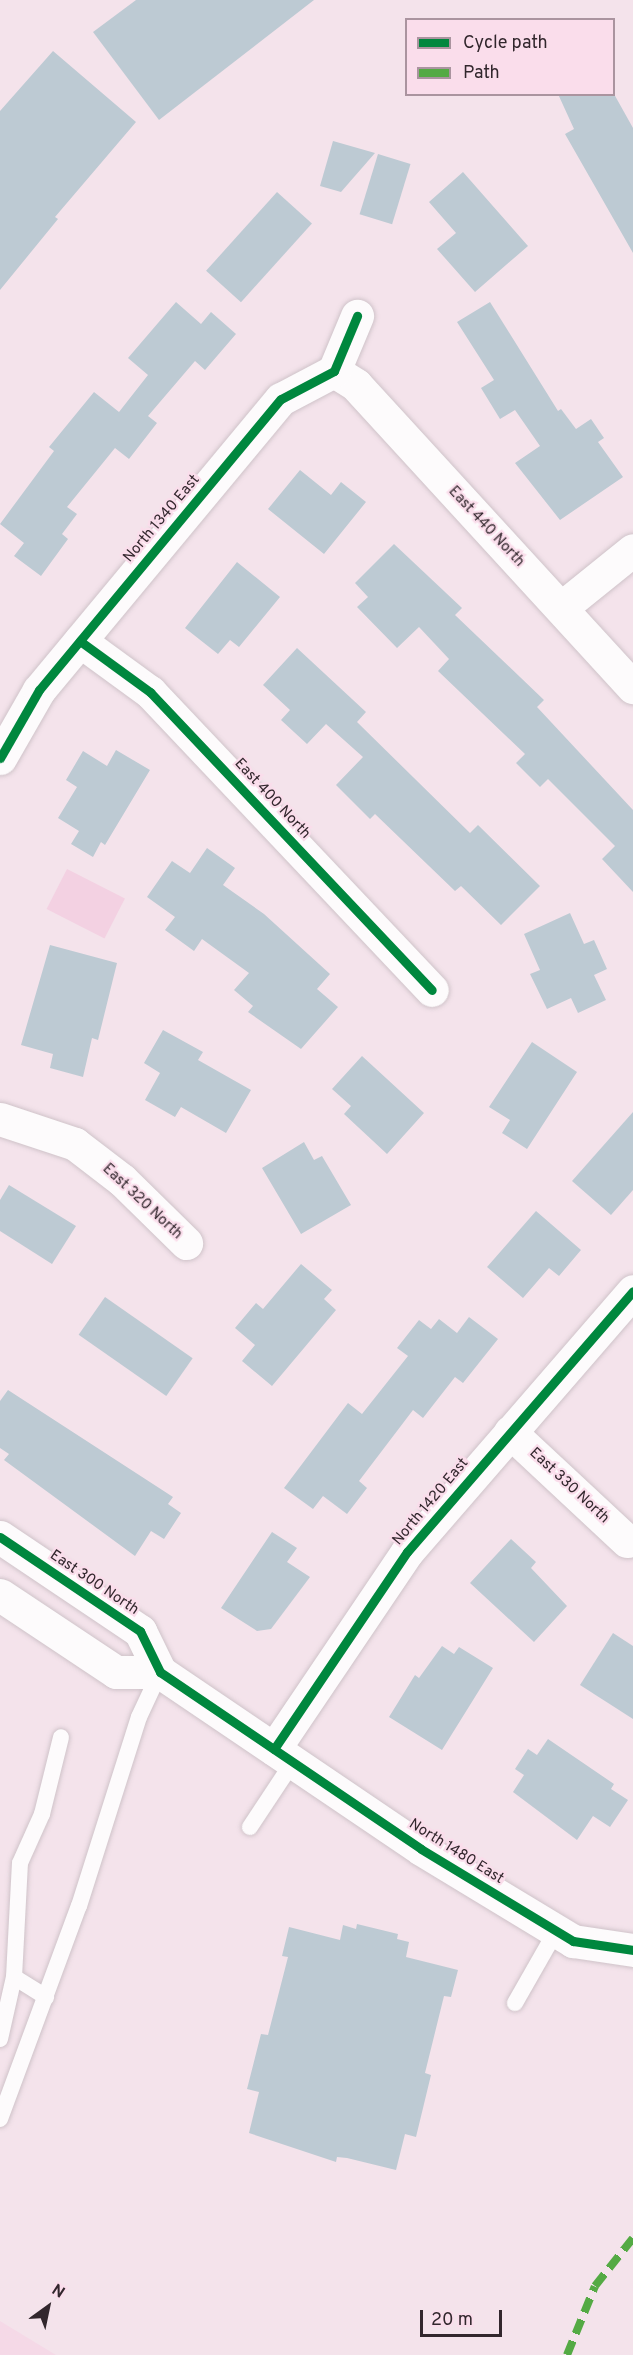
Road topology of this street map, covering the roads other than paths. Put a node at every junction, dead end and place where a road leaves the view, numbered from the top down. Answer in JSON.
{"nodes":[{"id":1,"x":357,"y":316,"type":"dead end"},
{"id":2,"x":334,"y":371,"type":"junction"},
{"id":3,"x":633,"y":550,"type":"edge"},
{"id":4,"x":561,"y":609,"type":"junction"},
{"id":5,"x":80,"y":641,"type":"junction"},
{"id":6,"x":633,"y":687,"type":"edge"},
{"id":7,"x":0,"y":758,"type":"edge"},
{"id":8,"x":432,"y":990,"type":"dead end"},
{"id":9,"x":0,"y":1119,"type":"edge"},
{"id":10,"x":186,"y":1243,"type":"dead end"},
{"id":11,"x":633,"y":1291,"type":"edge"},
{"id":12,"x":510,"y":1432,"type":"junction"},
{"id":13,"x":0,"y":1538,"type":"edge"},
{"id":14,"x":627,"y":1540,"type":"dead end"},
{"id":15,"x":0,"y":1595,"type":"edge"},
{"id":16,"x":160,"y":1671,"type":"junction"},
{"id":17,"x":61,"y":1737,"type":"dead end"},
{"id":18,"x":284,"y":1755,"type":"junction"},
{"id":19,"x":250,"y":1827,"type":"dead end"},
{"id":20,"x":556,"y":1931,"type":"junction"},
{"id":21,"x":633,"y":1950,"type":"edge"},
{"id":22,"x":14,"y":1977,"type":"junction"},
{"id":23,"x":46,"y":1997,"type":"junction"},
{"id":24,"x":515,"y":2003,"type":"dead end"},
{"id":25,"x":0,"y":2039,"type":"edge"},
{"id":26,"x":0,"y":2119,"type":"edge"}],
"edges":[{"from":1,"to":2,"type":"street"},
{"from":2,"to":4,"type":"street","name":"East 440 North"},
{"from":2,"to":5,"type":"street","name":"North 1340 East"},
{"from":3,"to":4,"type":"street"},
{"from":4,"to":6,"type":"street","name":"East 440 North"},
{"from":5,"to":7,"type":"street","name":"North 1340 East"},
{"from":5,"to":8,"type":"street","name":"East 400 North"},
{"from":9,"to":10,"type":"street","name":"East 320 North"},
{"from":11,"to":12,"type":"street","name":"North 1420 East"},
{"from":12,"to":14,"type":"street","name":"East 330 North"},
{"from":12,"to":18,"type":"street","name":"North 1420 East"},
{"from":13,"to":16,"type":"street","name":"East 300 North"},
{"from":15,"to":16,"type":"street"},
{"from":16,"to":18,"type":"street","name":"East 300 North"},
{"from":16,"to":23,"type":"lane"},
{"from":17,"to":22,"type":"lane"},
{"from":18,"to":19,"type":"lane"},
{"from":18,"to":20,"type":"street","name":"North 1480 East"},
{"from":20,"to":21,"type":"street","name":"North 1480 East"},
{"from":20,"to":24,"type":"lane"},
{"from":22,"to":23,"type":"lane"},
{"from":22,"to":25,"type":"lane"},
{"from":23,"to":26,"type":"lane"}]}
